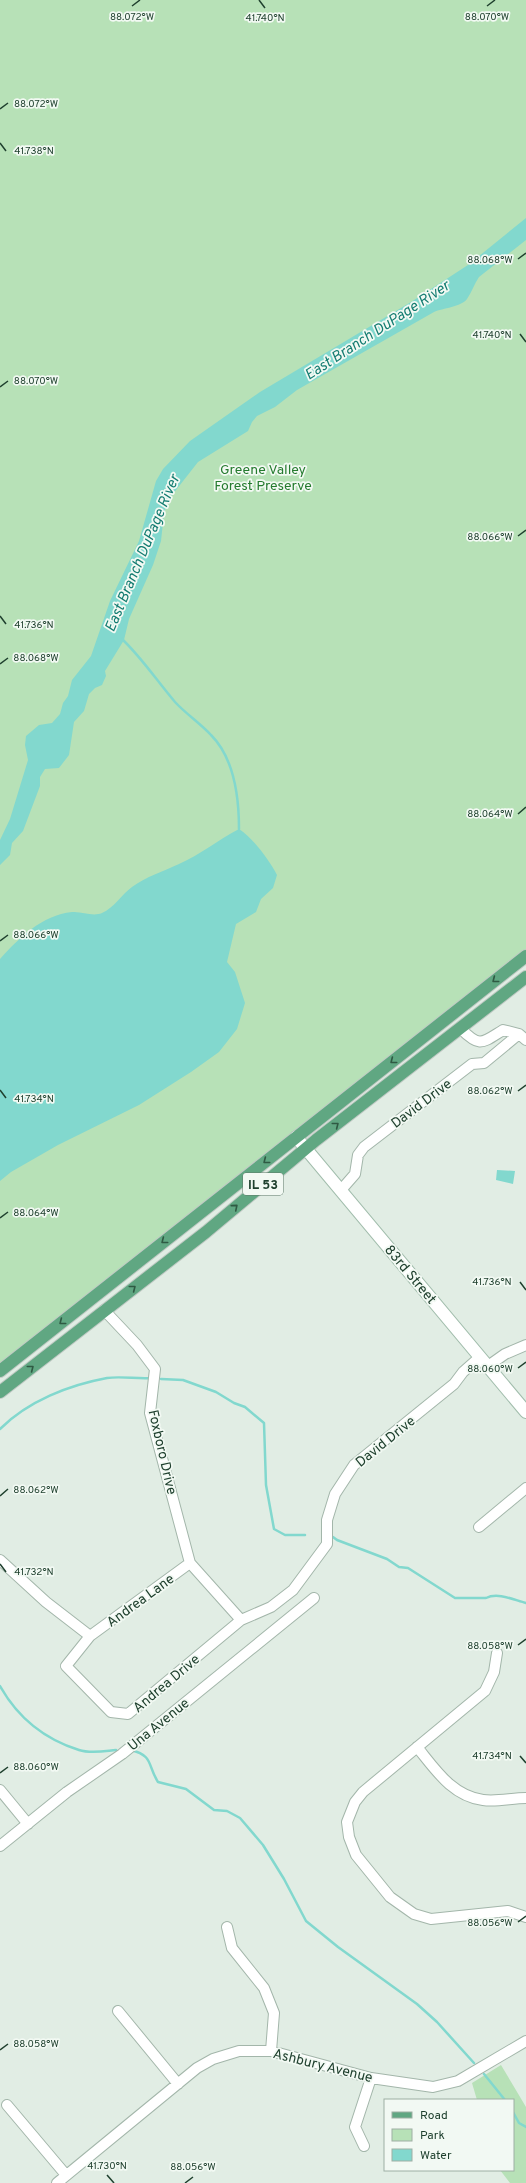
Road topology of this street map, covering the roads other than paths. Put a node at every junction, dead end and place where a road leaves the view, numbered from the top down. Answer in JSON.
{"nodes":[{"id":1,"x":526,"y":956,"type":"edge"},
{"id":2,"x":526,"y":977,"type":"edge"},
{"id":3,"x":461,"y":1029,"type":"junction"},
{"id":4,"x":523,"y":1037,"type":"edge"},
{"id":5,"x":296,"y":1137,"type":"junction"},
{"id":6,"x":306,"y":1149,"type":"junction"},
{"id":7,"x":341,"y":1190,"type":"junction"},
{"id":8,"x":104,"y":1310,"type":"junction"},
{"id":9,"x":526,"y":1344,"type":"edge"},
{"id":10,"x":484,"y":1362,"type":"junction"},
{"id":11,"x":0,"y":1371,"type":"edge"},
{"id":12,"x":0,"y":1392,"type":"edge"},
{"id":13,"x":526,"y":1412,"type":"edge"},
{"id":14,"x":526,"y":1488,"type":"edge"},
{"id":15,"x":479,"y":1528,"type":"dead end"},
{"id":16,"x":0,"y":1560,"type":"edge"},
{"id":17,"x":190,"y":1563,"type":"junction"},
{"id":18,"x":314,"y":1598,"type":"dead end"},
{"id":19,"x":241,"y":1620,"type":"junction"},
{"id":20,"x":90,"y":1636,"type":"junction"},
{"id":21,"x":498,"y":1652,"type":"dead end"},
{"id":22,"x":417,"y":1747,"type":"junction"},
{"id":23,"x":0,"y":1790,"type":"edge"},
{"id":24,"x":526,"y":1798,"type":"edge"},
{"id":25,"x":28,"y":1824,"type":"junction"},
{"id":26,"x":0,"y":1846,"type":"edge"},
{"id":27,"x":526,"y":1917,"type":"edge"},
{"id":28,"x":227,"y":1927,"type":"dead end"},
{"id":29,"x":118,"y":2011,"type":"dead end"},
{"id":30,"x":526,"y":2041,"type":"edge"},
{"id":31,"x":271,"y":2051,"type":"junction"},
{"id":32,"x":371,"y":2078,"type":"junction"},
{"id":33,"x":178,"y":2084,"type":"junction"},
{"id":34,"x":7,"y":2105,"type":"dead end"},
{"id":35,"x":364,"y":2146,"type":"dead end"},
{"id":36,"x":66,"y":2175,"type":"junction"},
{"id":37,"x":57,"y":2183,"type":"edge"}],
"edges":[{"from":1,"to":5,"type":"main road","number":"IL 53","one_way":true},
{"from":2,"to":3,"type":"main road","number":"IL 53"},
{"from":3,"to":4,"type":"street","name":"David Drive"},
{"from":6,"to":3,"type":"main road","number":"IL 53","one_way":true},
{"from":4,"to":7,"type":"street","name":"David Drive"},
{"from":5,"to":6,"type":"main road","name":"83rd Street"},
{"from":5,"to":11,"type":"main road","number":"IL 53","one_way":true},
{"from":6,"to":7,"type":"main road","name":"83rd Street"},
{"from":8,"to":6,"type":"main road","number":"IL 53","one_way":true},
{"from":7,"to":10,"type":"main road","name":"83rd Street"},
{"from":12,"to":8,"type":"main road","number":"IL 53","one_way":true},
{"from":8,"to":17,"type":"street","name":"Foxboro Drive"},
{"from":9,"to":10,"type":"street","name":"David Drive"},
{"from":10,"to":13,"type":"main road","name":"83rd Street"},
{"from":10,"to":19,"type":"street","name":"David Drive"},
{"from":14,"to":15,"type":"street"},
{"from":16,"to":20,"type":"street"},
{"from":17,"to":19,"type":"street"},
{"from":17,"to":20,"type":"street","name":"Andrea Lane"},
{"from":18,"to":25,"type":"street","name":"Una Avenue"},
{"from":19,"to":20,"type":"street","name":"Andrea Drive"},
{"from":21,"to":22,"type":"street"},
{"from":22,"to":24,"type":"street"},
{"from":22,"to":27,"type":"street"},
{"from":23,"to":25,"type":"street"},
{"from":25,"to":26,"type":"street","name":"Una Avenue"},
{"from":28,"to":31,"type":"street"},
{"from":29,"to":33,"type":"street"},
{"from":30,"to":32,"type":"street","name":"Ashbury Avenue"},
{"from":31,"to":32,"type":"street","name":"Ashbury Avenue"},
{"from":31,"to":33,"type":"street","name":"Ashbury Avenue"},
{"from":32,"to":35,"type":"street"},
{"from":33,"to":36,"type":"street","name":"Ashbury Avenue"},
{"from":34,"to":36,"type":"street"},
{"from":36,"to":37,"type":"street","name":"Ashbury Avenue"}]}
